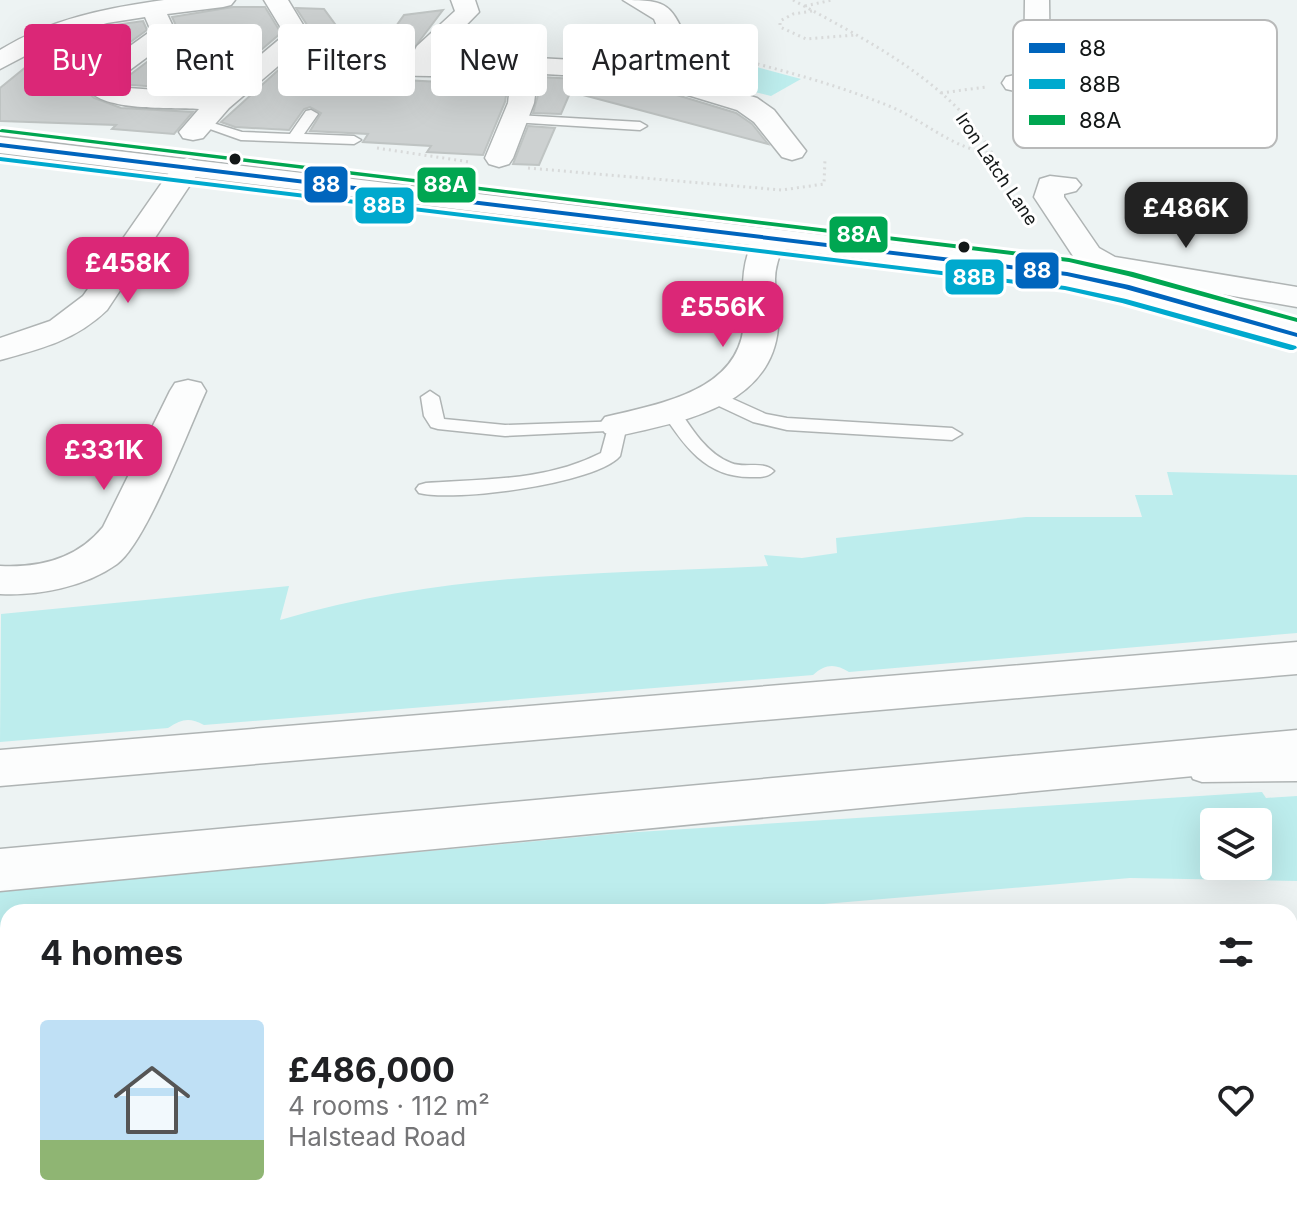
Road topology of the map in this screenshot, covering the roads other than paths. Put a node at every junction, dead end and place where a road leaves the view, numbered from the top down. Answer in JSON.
{"nodes":[{"id":1,"x":223,"y":0,"type":"edge"},
{"id":2,"x":276,"y":0,"type":"edge"},
{"id":3,"x":463,"y":0,"type":"edge"},
{"id":4,"x":635,"y":0,"type":"edge"},
{"id":5,"x":1037,"y":0,"type":"edge"},
{"id":6,"x":153,"y":9,"type":"junction"},
{"id":7,"x":1037,"y":20,"type":"edge"},
{"id":8,"x":291,"y":24,"type":"edge"},
{"id":9,"x":668,"y":24,"type":"edge"},
{"id":10,"x":4,"y":55,"type":"edge"},
{"id":11,"x":278,"y":55,"type":"edge"},
{"id":12,"x":415,"y":67,"type":"edge"},
{"id":13,"x":420,"y":67,"type":"junction"},
{"id":14,"x":431,"y":68,"type":"edge"},
{"id":15,"x":522,"y":96,"type":"edge"},
{"id":16,"x":720,"y":96,"type":"edge"},
{"id":17,"x":220,"y":102,"type":"junction"},
{"id":18,"x":311,"y":114,"type":"dead end"},
{"id":19,"x":517,"y":119,"type":"junction"},
{"id":20,"x":640,"y":126,"type":"dead end"},
{"id":21,"x":197,"y":128,"type":"joint"},
{"id":22,"x":294,"y":138,"type":"junction"},
{"id":23,"x":354,"y":140,"type":"dead end"},
{"id":24,"x":0,"y":145,"type":"edge"},
{"id":25,"x":792,"y":151,"type":"dead end"},
{"id":26,"x":499,"y":158,"type":"dead end"},
{"id":27,"x":187,"y":167,"type":"junction"},
{"id":28,"x":1066,"y":185,"type":"dead end"},
{"id":29,"x":770,"y":238,"type":"junction"},
{"id":30,"x":1297,"y":297,"type":"edge"},
{"id":31,"x":1297,"y":335,"type":"edge"},
{"id":32,"x":0,"y":349,"type":"edge"},
{"id":33,"x":188,"y":391,"type":"dead end"},
{"id":34,"x":713,"y":396,"type":"junction"},
{"id":35,"x":430,"y":397,"type":"dead end"},
{"id":36,"x":671,"y":412,"type":"junction"},
{"id":37,"x":618,"y":425,"type":"junction"},
{"id":38,"x":952,"y":434,"type":"dead end"},
{"id":39,"x":764,"y":471,"type":"dead end"},
{"id":40,"x":426,"y":489,"type":"dead end"},
{"id":41,"x":0,"y":580,"type":"edge"},
{"id":42,"x":1297,"y":658,"type":"edge"},
{"id":43,"x":1297,"y":748,"type":"edge"},
{"id":44,"x":0,"y":768,"type":"edge"},
{"id":45,"x":1297,"y":772,"type":"edge"},
{"id":46,"x":1030,"y":773,"type":"junction"},
{"id":47,"x":0,"y":870,"type":"edge"}],
"edges":[{"from":1,"to":6,"type":"main road"},
{"from":2,"to":8,"type":"main road"},
{"from":3,"to":13,"type":"main road"},
{"from":4,"to":9,"type":"main road"},
{"from":5,"to":7,"type":"main road"},
{"from":6,"to":10,"type":"main road"},
{"from":6,"to":17,"type":"main road"},
{"from":11,"to":17,"type":"main road"},
{"from":12,"to":13,"type":"main road"},
{"from":13,"to":14,"type":"main road"},
{"from":15,"to":19,"type":"main road"},
{"from":16,"to":25,"type":"main road"},
{"from":17,"to":21,"type":"main road"},
{"from":18,"to":22,"type":"lane"},
{"from":19,"to":20,"type":"lane"},
{"from":19,"to":26,"type":"main road"},
{"from":21,"to":22,"type":"lane"},
{"from":22,"to":23,"type":"lane"},
{"from":24,"to":27,"type":"main road"},
{"from":27,"to":29,"type":"main road"},
{"from":27,"to":32,"type":"main road"},
{"from":28,"to":30,"type":"main road"},
{"from":29,"to":31,"type":"main road"},
{"from":29,"to":34,"type":"main road"},
{"from":33,"to":41,"type":"main road"},
{"from":34,"to":36,"type":"main road"},
{"from":34,"to":38,"type":"lane"},
{"from":35,"to":37,"type":"lane"},
{"from":36,"to":37,"type":"main road"},
{"from":36,"to":39,"type":"lane"},
{"from":37,"to":40,"type":"lane"},
{"from":42,"to":44,"type":"main road"},
{"from":43,"to":46,"type":"main road"},
{"from":45,"to":46,"type":"lane"},
{"from":46,"to":47,"type":"main road"}]}
